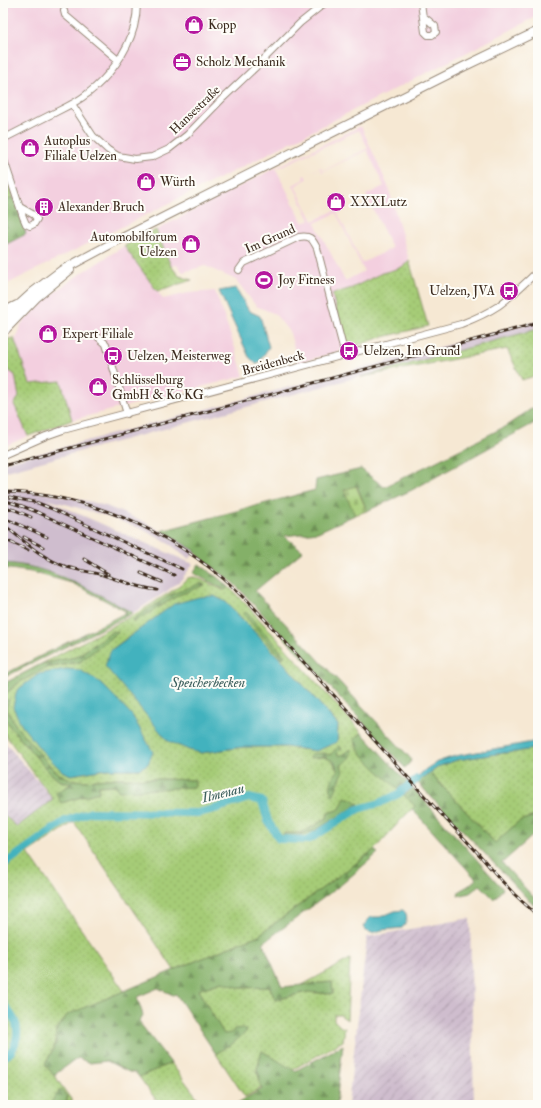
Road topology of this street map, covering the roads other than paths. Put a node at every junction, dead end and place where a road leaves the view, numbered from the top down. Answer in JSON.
{"nodes":[{"id":1,"x":137,"y":3,"type":"edge"},
{"id":2,"x":326,"y":3,"type":"edge"},
{"id":3,"x":421,"y":3,"type":"edge"},
{"id":4,"x":64,"y":11,"type":"dead end"},
{"id":5,"x":423,"y":16,"type":"dead end"},
{"id":6,"x":538,"y":31,"type":"edge"},
{"id":7,"x":118,"y":60,"type":"junction"},
{"id":8,"x":72,"y":104,"type":"junction"},
{"id":9,"x":3,"y":139,"type":"edge"},
{"id":10,"x":3,"y":157,"type":"edge"},
{"id":11,"x":20,"y":207,"type":"dead end"},
{"id":12,"x":77,"y":263,"type":"junction"},
{"id":13,"x":239,"y":270,"type":"dead end"},
{"id":14,"x":538,"y":271,"type":"edge"},
{"id":15,"x":21,"y":303,"type":"junction"},
{"id":16,"x":3,"y":309,"type":"edge"},
{"id":17,"x":4,"y":324,"type":"edge"},
{"id":18,"x":98,"y":337,"type":"dead end"},
{"id":19,"x":345,"y":355,"type":"junction"},
{"id":20,"x":127,"y":414,"type":"junction"},
{"id":21,"x":3,"y":455,"type":"edge"}],
"edges":[{"from":1,"to":7,"type":"street"},
{"from":2,"to":8,"type":"street","name":"Hansestraße"},
{"from":3,"to":5,"type":"street"},
{"from":4,"to":7,"type":"street"},
{"from":6,"to":12,"type":"main road"},
{"from":7,"to":8,"type":"street"},
{"from":8,"to":9,"type":"street"},
{"from":10,"to":11,"type":"street"},
{"from":12,"to":15,"type":"main road"},
{"from":12,"to":17,"type":"main road"},
{"from":13,"to":19,"type":"street","name":"Im Grund"},
{"from":14,"to":19,"type":"street","name":"Breidenbeck"},
{"from":15,"to":16,"type":"main road"},
{"from":15,"to":17,"type":"main road"},
{"from":18,"to":20,"type":"street"},
{"from":19,"to":20,"type":"street","name":"Breidenbeck"},
{"from":20,"to":21,"type":"street","name":"Breidenbeck"}]}
